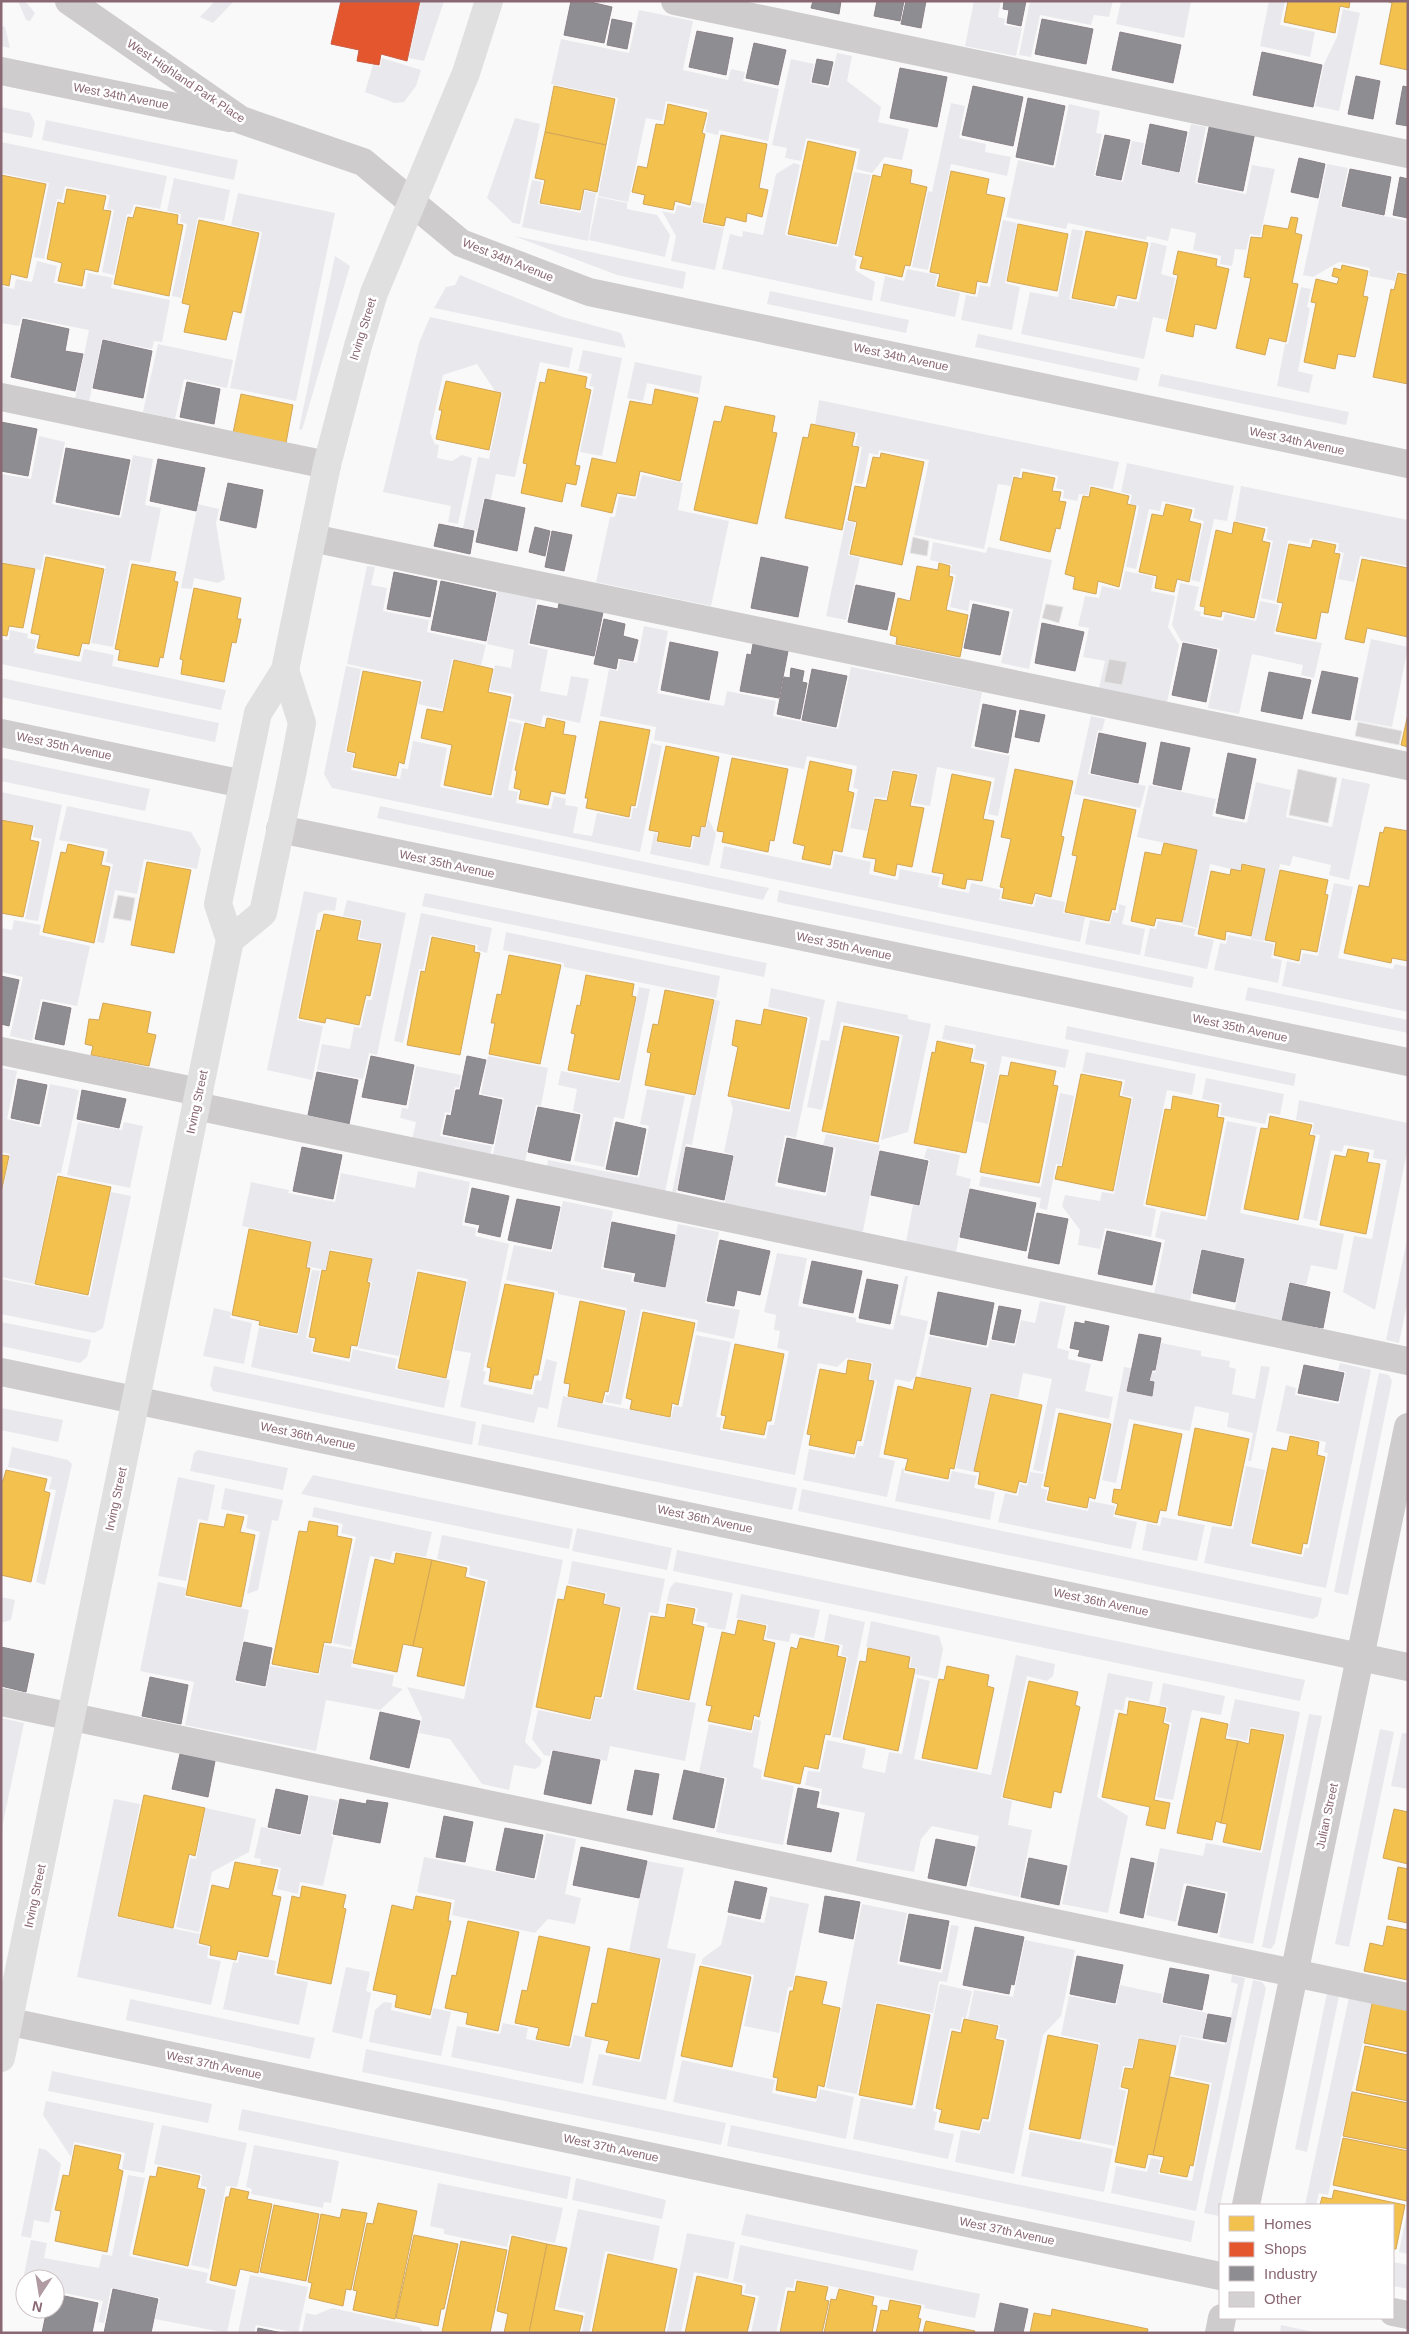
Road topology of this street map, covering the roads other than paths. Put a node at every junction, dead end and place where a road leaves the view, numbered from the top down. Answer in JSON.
{"nodes":[{"id":1,"x":489,"y":1,"type":"edge"},
{"id":2,"x":675,"y":1,"type":"edge"},
{"id":3,"x":79,"y":4,"type":"edge"},
{"id":4,"x":1,"y":71,"type":"edge"},
{"id":5,"x":241,"y":120,"type":"junction"},
{"id":6,"x":1408,"y":154,"type":"edge"},
{"id":7,"x":413,"y":202,"type":"junction"},
{"id":8,"x":1,"y":397,"type":"edge"},
{"id":9,"x":1408,"y":464,"type":"edge"},
{"id":10,"x":327,"y":465,"type":"junction"},
{"id":11,"x":312,"y":538,"type":"junction"},
{"id":12,"x":285,"y":670,"type":"junction"},
{"id":13,"x":1,"y":733,"type":"edge"},
{"id":14,"x":1408,"y":766,"type":"edge"},
{"id":15,"x":243,"y":784,"type":"junction"},
{"id":16,"x":280,"y":830,"type":"junction"},
{"id":17,"x":230,"y":940,"type":"junction"},
{"id":18,"x":1,"y":1052,"type":"edge"},
{"id":19,"x":1408,"y":1062,"type":"edge"},
{"id":20,"x":198,"y":1099,"type":"junction"},
{"id":21,"x":1408,"y":1361,"type":"edge"},
{"id":22,"x":1,"y":1372,"type":"edge"},
{"id":23,"x":136,"y":1401,"type":"junction"},
{"id":24,"x":1408,"y":1427,"type":"edge"},
{"id":25,"x":1360,"y":1657,"type":"junction"},
{"id":26,"x":1408,"y":1667,"type":"edge"},
{"id":27,"x":1,"y":1702,"type":"edge"},
{"id":28,"x":71,"y":1717,"type":"junction"},
{"id":29,"x":1294,"y":1973,"type":"junction"},
{"id":30,"x":1408,"y":1997,"type":"edge"},
{"id":31,"x":5,"y":2021,"type":"edge"},
{"id":32,"x":1,"y":2058,"type":"edge"},
{"id":33,"x":1246,"y":2204,"type":"edge"},
{"id":34,"x":1219,"y":2276,"type":"edge"},
{"id":35,"x":1394,"y":2312,"type":"edge"},
{"id":36,"x":1408,"y":2315,"type":"edge"},
{"id":37,"x":1222,"y":2319,"type":"edge"},
{"id":38,"x":1219,"y":2333,"type":"edge"}],
"edges":[{"from":1,"to":7,"type":"main road","name":"Irving Street"},
{"from":2,"to":6,"type":"street"},
{"from":3,"to":5,"type":"street","name":"West Highland Park Place"},
{"from":4,"to":5,"type":"street","name":"West 34th Avenue"},
{"from":5,"to":7,"type":"street","name":"West Highland Park Place"},
{"from":7,"to":9,"type":"street","name":"West 34th Avenue"},
{"from":7,"to":10,"type":"main road","name":"Irving Street"},
{"from":8,"to":10,"type":"street"},
{"from":10,"to":11,"type":"main road","name":"Irving Street"},
{"from":11,"to":12,"type":"main road","name":"Irving Street"},
{"from":11,"to":14,"type":"street"},
{"from":12,"to":15,"type":"main road","name":"Irving Street"},
{"from":12,"to":16,"type":"main road","name":"Irving Street"},
{"from":13,"to":15,"type":"street","name":"West 35th Avenue"},
{"from":15,"to":17,"type":"main road","name":"Irving Street"},
{"from":16,"to":17,"type":"main road","name":"Irving Street"},
{"from":16,"to":19,"type":"street","name":"West 35th Avenue"},
{"from":17,"to":20,"type":"main road","name":"Irving Street"},
{"from":18,"to":20,"type":"street"},
{"from":20,"to":21,"type":"street"},
{"from":20,"to":23,"type":"main road","name":"Irving Street"},
{"from":22,"to":23,"type":"street","name":"West 36th Avenue"},
{"from":23,"to":25,"type":"street","name":"West 36th Avenue"},
{"from":23,"to":28,"type":"main road","name":"Irving Street"},
{"from":24,"to":25,"type":"street","name":"Julian Street"},
{"from":25,"to":26,"type":"street","name":"West 36th Avenue"},
{"from":25,"to":29,"type":"street","name":"Julian Street"},
{"from":27,"to":28,"type":"street"},
{"from":28,"to":29,"type":"street"},
{"from":28,"to":31,"type":"main road","name":"Irving Street"},
{"from":29,"to":30,"type":"street"},
{"from":29,"to":33,"type":"street","name":"Julian Street"},
{"from":31,"to":32,"type":"main road","name":"Irving Street"},
{"from":31,"to":34,"type":"street","name":"West 37th Avenue"},
{"from":35,"to":36,"type":"street"},
{"from":37,"to":38,"type":"street"}]}
